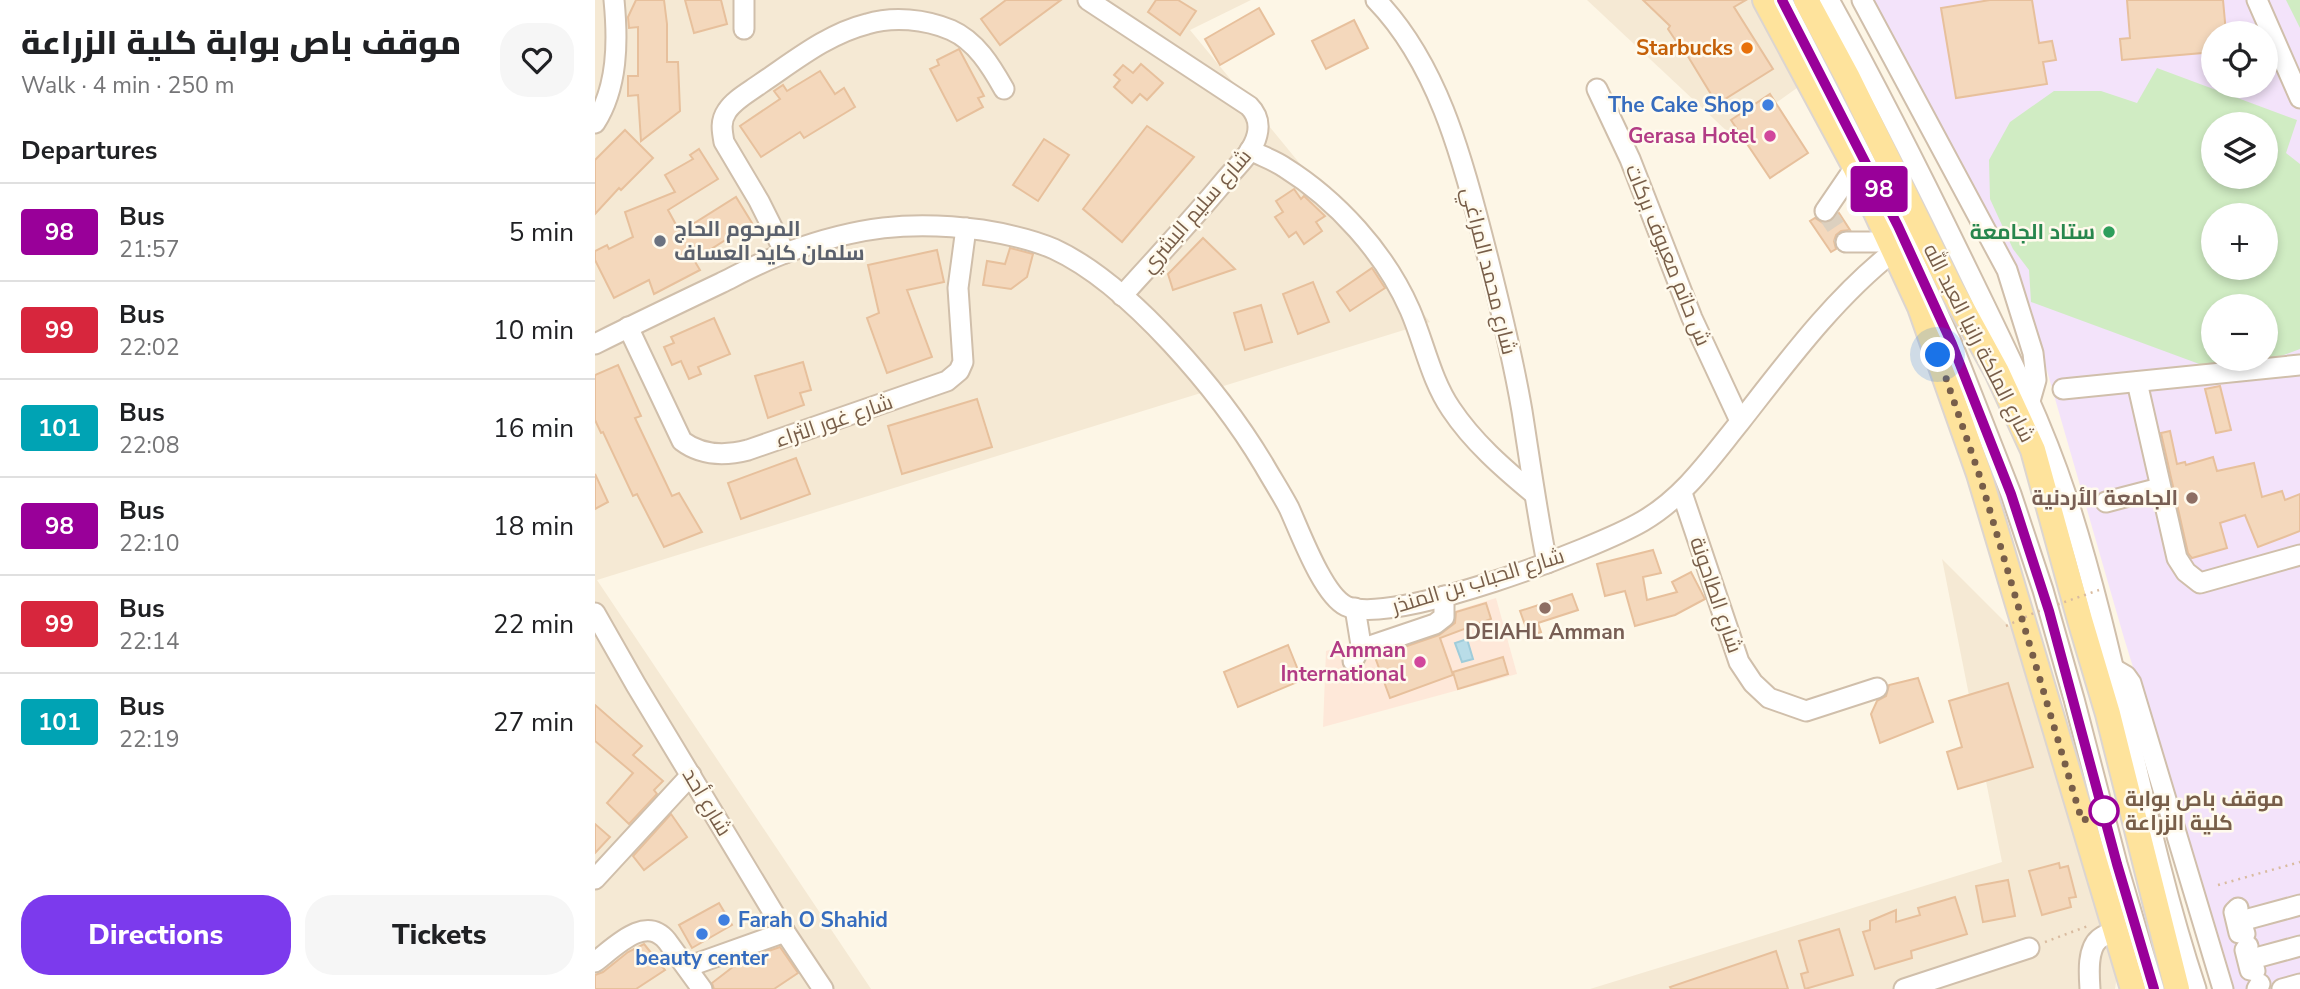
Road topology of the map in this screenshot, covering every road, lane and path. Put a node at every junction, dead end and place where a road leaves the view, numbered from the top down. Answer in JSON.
{"nodes":[{"id":1,"x":614,"y":0,"type":"edge"},
{"id":2,"x":744,"y":0,"type":"edge"},
{"id":3,"x":1088,"y":0,"type":"edge"},
{"id":4,"x":1375,"y":0,"type":"edge"},
{"id":5,"x":1765,"y":0,"type":"edge"},
{"id":6,"x":1782,"y":0,"type":"edge"},
{"id":7,"x":1806,"y":0,"type":"edge"},
{"id":8,"x":1829,"y":0,"type":"edge"},
{"id":9,"x":1862,"y":0,"type":"edge"},
{"id":10,"x":2257,"y":0,"type":"edge"},
{"id":11,"x":744,"y":29,"type":"dead end"},
{"id":12,"x":1004,"y":89,"type":"dead end"},
{"id":13,"x":1597,"y":89,"type":"dead end"},
{"id":14,"x":2300,"y":98,"type":"edge"},
{"id":15,"x":595,"y":123,"type":"edge"},
{"id":16,"x":1250,"y":150,"type":"junction"},
{"id":17,"x":1854,"y":167,"type":"junction"},
{"id":18,"x":1825,"y":211,"type":"dead end"},
{"id":19,"x":966,"y":228,"type":"junction"},
{"id":20,"x":1846,"y":242,"type":"dead end"},
{"id":21,"x":1892,"y":247,"type":"junction"},
{"id":22,"x":785,"y":253,"type":"junction"},
{"id":23,"x":1122,"y":296,"type":"junction"},
{"id":24,"x":628,"y":327,"type":"junction"},
{"id":25,"x":595,"y":344,"type":"edge"},
{"id":26,"x":2300,"y":365,"type":"edge"},
{"id":27,"x":2137,"y":382,"type":"junction"},
{"id":28,"x":2063,"y":389,"type":"dead end"},
{"id":29,"x":2030,"y":401,"type":"junction"},
{"id":30,"x":1740,"y":421,"type":"junction"},
{"id":31,"x":2160,"y":488,"type":"junction"},
{"id":32,"x":1533,"y":493,"type":"junction"},
{"id":33,"x":1682,"y":493,"type":"junction"},
{"id":34,"x":2106,"y":502,"type":"dead end"},
{"id":35,"x":2300,"y":555,"type":"edge"},
{"id":36,"x":1547,"y":563,"type":"junction"},
{"id":37,"x":2099,"y":590,"type":"dead end"},
{"id":38,"x":1444,"y":596,"type":"junction"},
{"id":39,"x":1355,"y":608,"type":"junction"},
{"id":40,"x":595,"y":613,"type":"edge"},
{"id":41,"x":2006,"y":626,"type":"dead end"},
{"id":42,"x":2114,"y":669,"type":"junction"},
{"id":43,"x":1877,"y":688,"type":"dead end"},
{"id":44,"x":691,"y":775,"type":"junction"},
{"id":45,"x":2300,"y":862,"type":"edge"},
{"id":46,"x":595,"y":878,"type":"edge"},
{"id":47,"x":2218,"y":885,"type":"dead end"},
{"id":48,"x":2113,"y":924,"type":"junction"},
{"id":49,"x":785,"y":932,"type":"junction"},
{"id":50,"x":2029,"y":948,"type":"joint"},
{"id":51,"x":595,"y":962,"type":"edge"},
{"id":52,"x":687,"y":967,"type":"junction"},
{"id":53,"x":2300,"y":985,"type":"edge"},
{"id":54,"x":702,"y":989,"type":"edge"},
{"id":55,"x":823,"y":989,"type":"edge"},
{"id":56,"x":1904,"y":989,"type":"edge"},
{"id":57,"x":2090,"y":989,"type":"edge"},
{"id":58,"x":2133,"y":989,"type":"edge"},
{"id":59,"x":2154,"y":989,"type":"edge"},
{"id":60,"x":2177,"y":989,"type":"edge"},
{"id":61,"x":2196,"y":989,"type":"edge"},
{"id":62,"x":2223,"y":989,"type":"edge"},
{"id":63,"x":2282,"y":989,"type":"edge"},
{"id":64,"x":2291,"y":989,"type":"edge"}],
"edges":[{"from":1,"to":15,"type":"street"},
{"from":2,"to":11,"type":"street"},
{"from":3,"to":16,"type":"street","name":"شارع سليم البشري"},
{"from":4,"to":32,"type":"street","name":"شارع محمد المراغي"},
{"from":5,"to":17,"type":"main road","name":"شارع الملكة رانيا العبد الله"},
{"from":6,"to":59,"type":"street"},
{"from":7,"to":60,"type":"main road","name":"شارع الملكة رانيا العبد الله"},
{"from":8,"to":29,"type":"street"},
{"from":9,"to":29,"type":"street"},
{"from":10,"to":14,"type":"street"},
{"from":12,"to":22,"type":"street"},
{"from":13,"to":30,"type":"street","name":"ش حاتم معيوف بركات"},
{"from":16,"to":23,"type":"street","name":"شارع سليم البشري"},
{"from":16,"to":32,"type":"street"},
{"from":17,"to":18,"type":"street"},
{"from":17,"to":21,"type":"main road","name":"شارع الملكة رانيا العبد الله"},
{"from":19,"to":22,"type":"street"},
{"from":19,"to":23,"type":"street"},
{"from":19,"to":24,"type":"street","name":"شارع غور الثراء"},
{"from":20,"to":21,"type":"street"},
{"from":21,"to":30,"type":"street","name":"شارع الحباب بن المنذر"},
{"from":21,"to":48,"type":"main road","name":"شارع الملكة رانيا العبد الله"},
{"from":22,"to":24,"type":"street"},
{"from":23,"to":39,"type":"street"},
{"from":24,"to":25,"type":"street"},
{"from":26,"to":27,"type":"street"},
{"from":27,"to":28,"type":"street"},
{"from":27,"to":31,"type":"street"},
{"from":29,"to":42,"type":"street"},
{"from":30,"to":33,"type":"street","name":"شارع الحباب بن المنذر"},
{"from":31,"to":34,"type":"street"},
{"from":31,"to":35,"type":"street"},
{"from":32,"to":36,"type":"street","name":"شارع محمد المراغي"},
{"from":33,"to":36,"type":"street","name":"شارع الحباب بن المنذر"},
{"from":33,"to":43,"type":"street","name":"شارع الطاحونة"},
{"from":36,"to":38,"type":"street","name":"شارع الحباب بن المنذر"},
{"from":37,"to":41,"type":"path","bridge":true},
{"from":38,"to":39,"type":"street","name":"شارع الحباب بن المنذر"},
{"from":38,"to":39,"type":"street"},
{"from":40,"to":44,"type":"street","name":"شارع أحد"},
{"from":42,"to":61,"type":"street"},
{"from":42,"to":62,"type":"street"},
{"from":44,"to":46,"type":"street"},
{"from":44,"to":49,"type":"street","name":"شارع أحد"},
{"from":45,"to":47,"type":"path"},
{"from":48,"to":50,"type":"path"},
{"from":48,"to":57,"type":"street"},
{"from":48,"to":58,"type":"main road","name":"شارع الملكة رانيا العبد الله"},
{"from":49,"to":52,"type":"street"},
{"from":49,"to":55,"type":"street","name":"شارع أحد"},
{"from":50,"to":56,"type":"street"},
{"from":51,"to":52,"type":"street"},
{"from":52,"to":54,"type":"street"},
{"from":53,"to":63,"type":"street"},
{"from":53,"to":64,"type":"street"}]}
